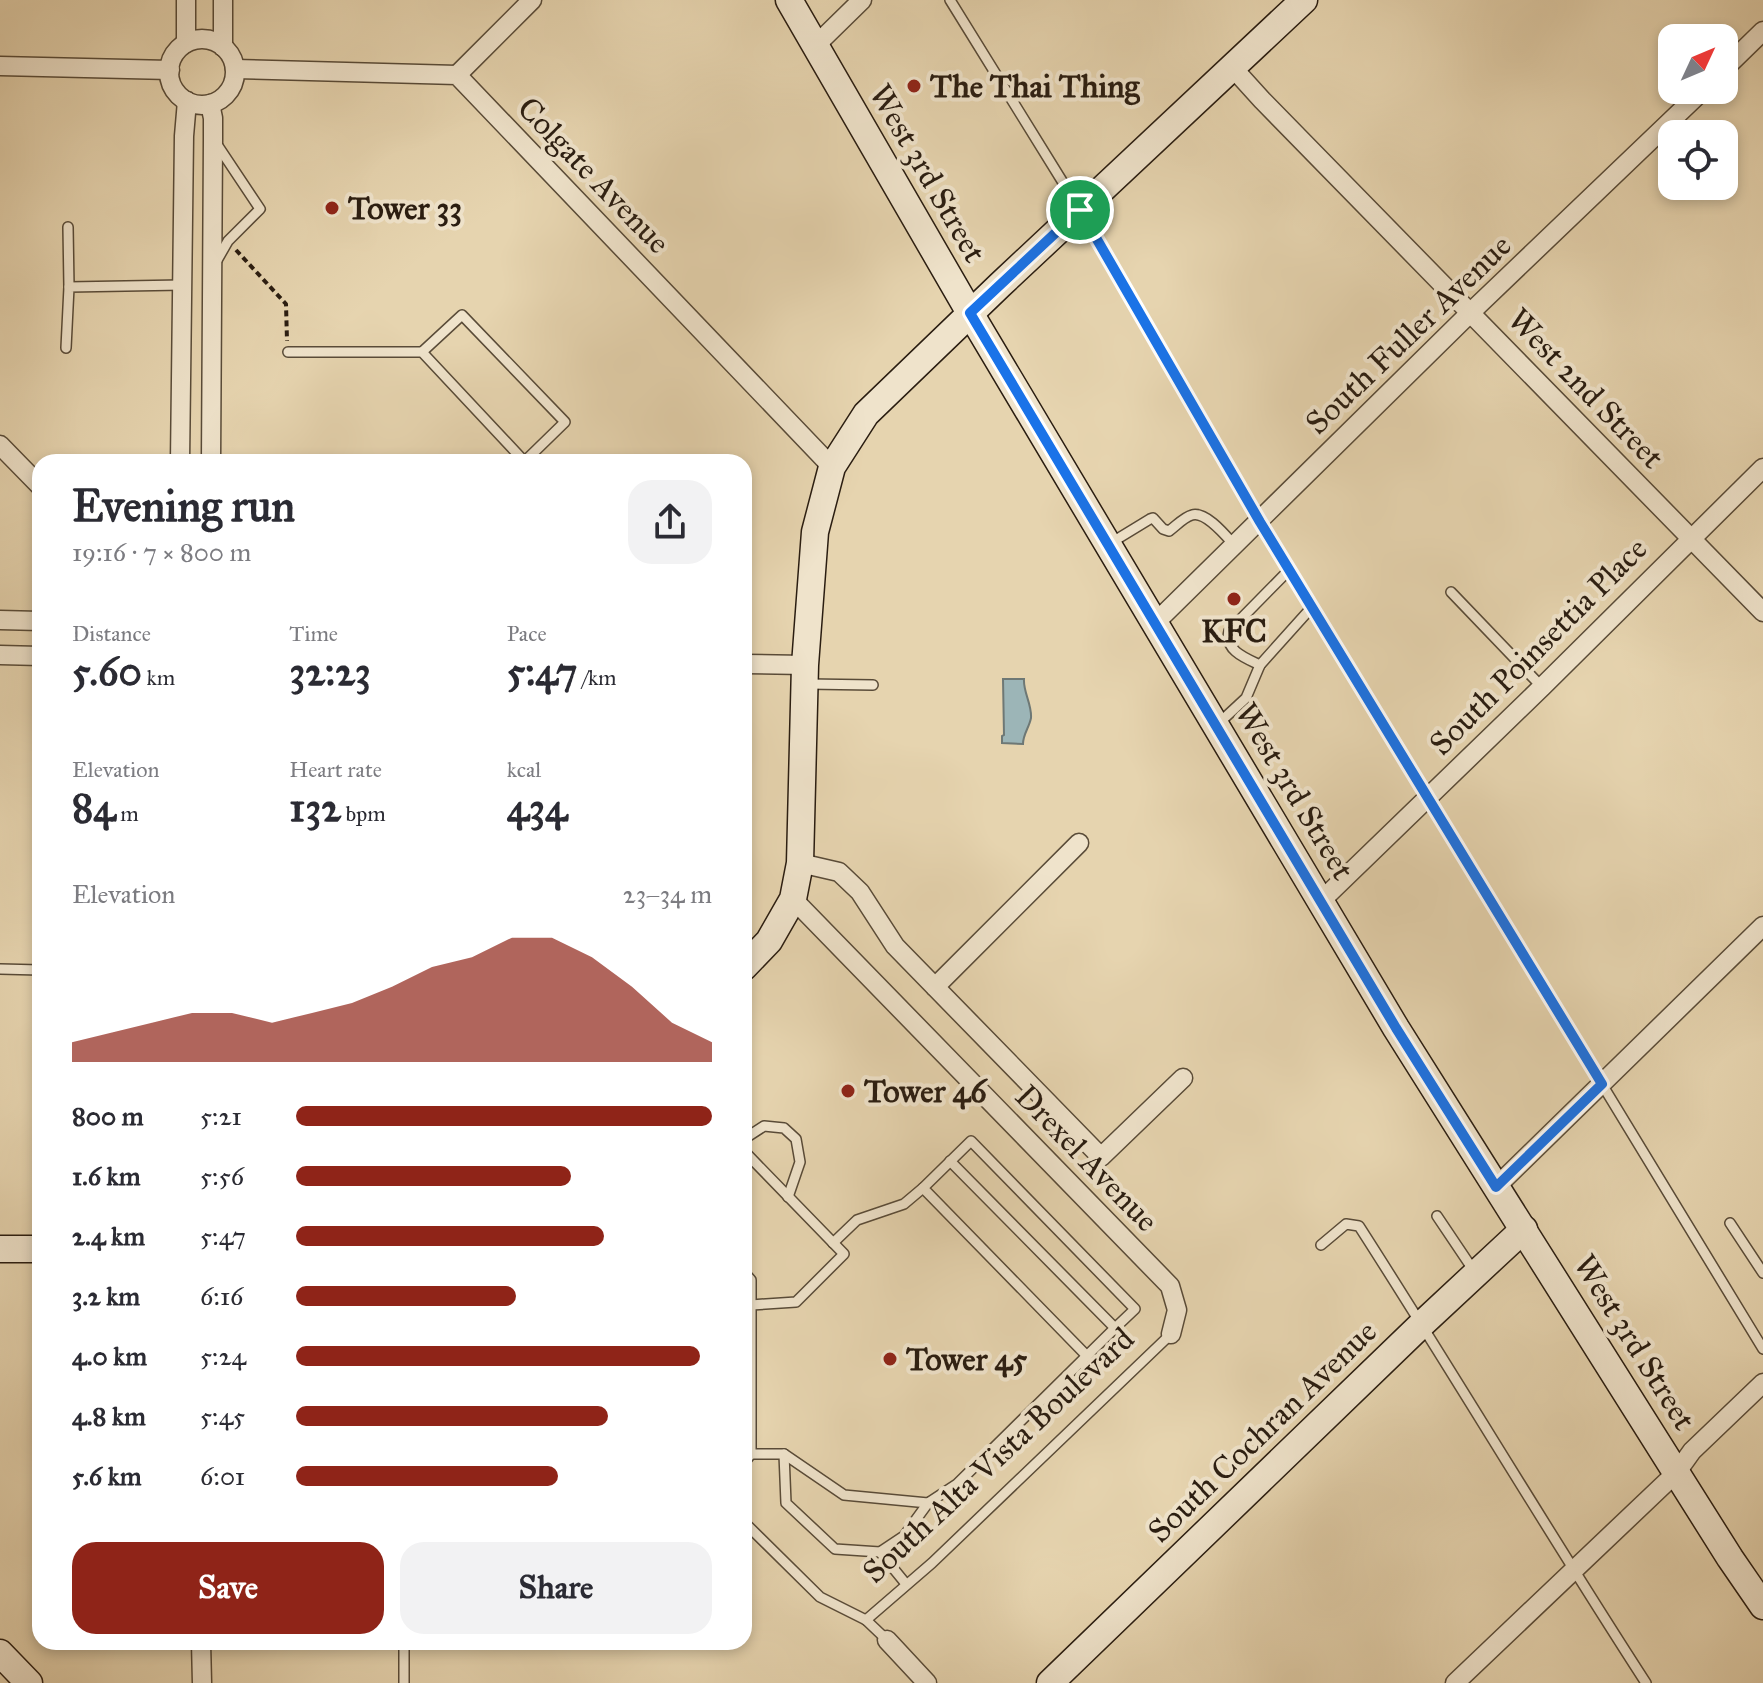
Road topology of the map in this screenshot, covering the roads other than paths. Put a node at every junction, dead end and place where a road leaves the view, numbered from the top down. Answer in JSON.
{"nodes":[{"id":1,"x":186,"y":0,"type":"edge"},
{"id":2,"x":223,"y":0,"type":"edge"},
{"id":3,"x":532,"y":0,"type":"edge"},
{"id":4,"x":789,"y":0,"type":"edge"},
{"id":5,"x":862,"y":0,"type":"edge"},
{"id":6,"x":950,"y":0,"type":"edge"},
{"id":7,"x":1304,"y":0,"type":"edge"},
{"id":8,"x":1763,"y":31,"type":"edge"},
{"id":9,"x":186,"y":43,"type":"junction"},
{"id":10,"x":815,"y":46,"type":"junction"},
{"id":11,"x":223,"y":47,"type":"junction"},
{"id":12,"x":1738,"y":55,"type":"edge"},
{"id":13,"x":0,"y":66,"type":"edge"},
{"id":14,"x":1233,"y":68,"type":"junction"},
{"id":15,"x":242,"y":69,"type":"junction"},
{"id":16,"x":170,"y":70,"type":"junction"},
{"id":17,"x":457,"y":75,"type":"junction"},
{"id":18,"x":187,"y":101,"type":"junction"},
{"id":19,"x":1688,"y":104,"type":"edge"},
{"id":20,"x":212,"y":111,"type":"junction"},
{"id":21,"x":213,"y":140,"type":"junction"},
{"id":22,"x":1080,"y":210,"type":"junction"},
{"id":23,"x":68,"y":227,"type":"dead end"},
{"id":24,"x":213,"y":277,"type":"junction"},
{"id":25,"x":182,"y":285,"type":"junction"},
{"id":26,"x":69,"y":287,"type":"junction"},
{"id":27,"x":1471,"y":312,"type":"junction"},
{"id":28,"x":970,"y":313,"type":"junction"},
{"id":29,"x":66,"y":348,"type":"dead end"},
{"id":30,"x":288,"y":352,"type":"road end"},
{"id":31,"x":422,"y":352,"type":"junction"},
{"id":32,"x":0,"y":445,"type":"edge"},
{"id":33,"x":180,"y":454,"type":"edge"},
{"id":34,"x":211,"y":454,"type":"edge"},
{"id":35,"x":518,"y":454,"type":"edge"},
{"id":36,"x":533,"y":454,"type":"edge"},
{"id":37,"x":832,"y":467,"type":"junction"},
{"id":38,"x":1763,"y":468,"type":"edge"},
{"id":39,"x":32,"y":478,"type":"edge"},
{"id":40,"x":1260,"y":522,"type":"junction"},
{"id":41,"x":1690,"y":539,"type":"junction"},
{"id":42,"x":1109,"y":544,"type":"junction"},
{"id":43,"x":1235,"y":546,"type":"junction"},
{"id":44,"x":1289,"y":570,"type":"junction"},
{"id":45,"x":1451,"y":592,"type":"dead end"},
{"id":46,"x":1312,"y":607,"type":"junction"},
{"id":47,"x":1763,"y":612,"type":"edge"},
{"id":48,"x":0,"y":620,"type":"edge"},
{"id":49,"x":32,"y":621,"type":"edge"},
{"id":50,"x":1155,"y":623,"type":"junction"},
{"id":51,"x":0,"y":655,"type":"edge"},
{"id":52,"x":32,"y":656,"type":"edge"},
{"id":53,"x":752,"y":665,"type":"edge"},
{"id":54,"x":1260,"y":665,"type":"junction"},
{"id":55,"x":805,"y":674,"type":"junction"},
{"id":56,"x":873,"y":685,"type":"dead end"},
{"id":57,"x":1542,"y":687,"type":"junction"},
{"id":58,"x":1216,"y":726,"type":"junction"},
{"id":59,"x":1428,"y":797,"type":"junction"},
{"id":60,"x":1079,"y":843,"type":"dead end"},
{"id":61,"x":800,"y":863,"type":"junction"},
{"id":62,"x":793,"y":899,"type":"junction"},
{"id":63,"x":1321,"y":901,"type":"junction"},
{"id":64,"x":1763,"y":926,"type":"edge"},
{"id":65,"x":752,"y":959,"type":"edge"},
{"id":66,"x":0,"y":969,"type":"edge"},
{"id":67,"x":32,"y":970,"type":"edge"},
{"id":68,"x":935,"y":987,"type":"junction"},
{"id":69,"x":1183,"y":1078,"type":"dead end"},
{"id":70,"x":1602,"y":1084,"type":"junction"},
{"id":71,"x":752,"y":1134,"type":"edge"},
{"id":72,"x":752,"y":1159,"type":"edge"},
{"id":73,"x":950,"y":1161,"type":"junction"},
{"id":74,"x":1496,"y":1187,"type":"junction"},
{"id":75,"x":923,"y":1188,"type":"junction"},
{"id":76,"x":788,"y":1197,"type":"junction"},
{"id":77,"x":1437,"y":1216,"type":"dead end"},
{"id":78,"x":1730,"y":1223,"type":"dead end"},
{"id":79,"x":1524,"y":1229,"type":"junction"},
{"id":80,"x":833,"y":1243,"type":"junction"},
{"id":81,"x":1321,"y":1245,"type":"dead end"},
{"id":82,"x":0,"y":1249,"type":"edge"},
{"id":83,"x":32,"y":1249,"type":"edge"},
{"id":84,"x":1476,"y":1273,"type":"junction"},
{"id":85,"x":1763,"y":1273,"type":"edge"},
{"id":86,"x":752,"y":1305,"type":"edge"},
{"id":87,"x":1422,"y":1324,"type":"junction"},
{"id":88,"x":1115,"y":1328,"type":"junction"},
{"id":89,"x":1171,"y":1334,"type":"joint"},
{"id":90,"x":1763,"y":1349,"type":"edge"},
{"id":91,"x":1087,"y":1356,"type":"junction"},
{"id":92,"x":1763,"y":1383,"type":"edge"},
{"id":93,"x":752,"y":1454,"type":"edge"},
{"id":94,"x":784,"y":1454,"type":"junction"},
{"id":95,"x":1677,"y":1472,"type":"junction"},
{"id":96,"x":928,"y":1503,"type":"junction"},
{"id":97,"x":752,"y":1530,"type":"edge"},
{"id":98,"x":880,"y":1552,"type":"junction"},
{"id":99,"x":1574,"y":1571,"type":"junction"},
{"id":100,"x":906,"y":1584,"type":"junction"},
{"id":101,"x":1763,"y":1606,"type":"edge"},
{"id":102,"x":866,"y":1620,"type":"junction"},
{"id":103,"x":887,"y":1640,"type":"joint"},
{"id":104,"x":201,"y":1650,"type":"edge"},
{"id":105,"x":404,"y":1650,"type":"edge"},
{"id":106,"x":0,"y":1653,"type":"edge"},
{"id":107,"x":29,"y":1683,"type":"edge"},
{"id":108,"x":202,"y":1683,"type":"edge"},
{"id":109,"x":404,"y":1683,"type":"edge"},
{"id":110,"x":927,"y":1683,"type":"edge"},
{"id":111,"x":1050,"y":1683,"type":"edge"},
{"id":112,"x":1455,"y":1683,"type":"edge"},
{"id":113,"x":1646,"y":1683,"type":"edge"}],
"edges":[{"from":1,"to":9,"type":"street"},
{"from":2,"to":11,"type":"street"},
{"from":3,"to":17,"type":"street"},
{"from":4,"to":10,"type":"main road","name":"West 3rd Street"},
{"from":5,"to":10,"type":"street"},
{"from":6,"to":22,"type":"lane"},
{"from":7,"to":14,"type":"main road"},
{"from":8,"to":12,"type":"street"},
{"from":9,"to":11,"type":"street"},
{"from":9,"to":16,"type":"street"},
{"from":10,"to":28,"type":"main road","name":"West 3rd Street"},
{"from":11,"to":15,"type":"street"},
{"from":13,"to":16,"type":"street"},
{"from":14,"to":22,"type":"main road"},
{"from":14,"to":27,"type":"street","name":"West 2nd Street"},
{"from":15,"to":17,"type":"street"},
{"from":15,"to":20,"type":"street"},
{"from":16,"to":18,"type":"street"},
{"from":17,"to":37,"type":"street","name":"Colgate Avenue"},
{"from":18,"to":20,"type":"street"},
{"from":18,"to":25,"type":"street"},
{"from":19,"to":27,"type":"street","name":"South Fuller Avenue"},
{"from":20,"to":21,"type":"street"},
{"from":21,"to":24,"type":"street"},
{"from":21,"to":24,"type":"lane"},
{"from":22,"to":28,"type":"main road"},
{"from":22,"to":40,"type":"lane"},
{"from":23,"to":26,"type":"lane"},
{"from":24,"to":25,"type":"street"},
{"from":24,"to":34,"type":"street"},
{"from":25,"to":26,"type":"lane"},
{"from":25,"to":33,"type":"street"},
{"from":26,"to":29,"type":"lane"},
{"from":27,"to":40,"type":"street","name":"South Fuller Avenue"},
{"from":27,"to":41,"type":"street","name":"West 2nd Street"},
{"from":28,"to":37,"type":"main road"},
{"from":28,"to":42,"type":"main road","name":"West 3rd Street"},
{"from":30,"to":31,"type":"lane"},
{"from":31,"to":35,"type":"lane"},
{"from":31,"to":36,"type":"lane"},
{"from":32,"to":39,"type":"street"},
{"from":37,"to":55,"type":"main road"},
{"from":38,"to":41,"type":"street","name":"South Poinsettia Place"},
{"from":40,"to":43,"type":"street","name":"South Fuller Avenue"},
{"from":40,"to":44,"type":"lane"},
{"from":41,"to":47,"type":"street","name":"West 2nd Street"},
{"from":41,"to":57,"type":"street","name":"South Poinsettia Place"},
{"from":42,"to":43,"type":"lane"},
{"from":42,"to":50,"type":"main road","name":"West 3rd Street"},
{"from":43,"to":50,"type":"street","name":"South Fuller Avenue"},
{"from":44,"to":46,"type":"lane"},
{"from":44,"to":54,"type":"lane"},
{"from":45,"to":57,"type":"lane"},
{"from":46,"to":54,"type":"lane"},
{"from":46,"to":59,"type":"lane"},
{"from":48,"to":49,"type":"street"},
{"from":50,"to":58,"type":"main road","name":"West 3rd Street"},
{"from":51,"to":52,"type":"street"},
{"from":53,"to":55,"type":"street"},
{"from":54,"to":58,"type":"lane"},
{"from":55,"to":56,"type":"lane"},
{"from":55,"to":61,"type":"main road"},
{"from":57,"to":59,"type":"street","name":"South Poinsettia Place"},
{"from":58,"to":63,"type":"main road","name":"West 3rd Street"},
{"from":59,"to":63,"type":"street","name":"South Poinsettia Place"},
{"from":59,"to":70,"type":"lane"},
{"from":60,"to":68,"type":"street"},
{"from":61,"to":62,"type":"main road"},
{"from":61,"to":68,"type":"street"},
{"from":62,"to":65,"type":"main road"},
{"from":62,"to":89,"type":"street","name":"Drexel Avenue"},
{"from":63,"to":74,"type":"main road","name":"West 3rd Street"},
{"from":64,"to":70,"type":"street"},
{"from":66,"to":67,"type":"lane"},
{"from":68,"to":69,"type":"street"},
{"from":70,"to":74,"type":"street"},
{"from":70,"to":90,"type":"lane"},
{"from":71,"to":76,"type":"lane"},
{"from":72,"to":76,"type":"lane"},
{"from":73,"to":75,"type":"lane"},
{"from":73,"to":88,"type":"lane"},
{"from":73,"to":88,"type":"lane"},
{"from":74,"to":79,"type":"main road","name":"West 3rd Street"},
{"from":75,"to":80,"type":"lane"},
{"from":75,"to":91,"type":"lane"},
{"from":76,"to":80,"type":"lane"},
{"from":77,"to":84,"type":"lane"},
{"from":78,"to":85,"type":"lane"},
{"from":79,"to":84,"type":"main road","name":"South Cochran Avenue"},
{"from":79,"to":95,"type":"main road","name":"West 3rd Street"},
{"from":80,"to":86,"type":"lane"},
{"from":81,"to":87,"type":"lane"},
{"from":82,"to":83,"type":"main road"},
{"from":84,"to":87,"type":"main road","name":"South Cochran Avenue"},
{"from":87,"to":99,"type":"lane"},
{"from":87,"to":111,"type":"main road","name":"South Cochran Avenue"},
{"from":88,"to":91,"type":"lane"},
{"from":89,"to":100,"type":"lane","name":"South Alta Vista Boulevard"},
{"from":91,"to":96,"type":"lane"},
{"from":92,"to":95,"type":"street"},
{"from":93,"to":94,"type":"lane"},
{"from":94,"to":96,"type":"lane"},
{"from":94,"to":98,"type":"lane"},
{"from":95,"to":99,"type":"street"},
{"from":95,"to":101,"type":"main road","name":"West 3rd Street"},
{"from":96,"to":98,"type":"lane"},
{"from":97,"to":102,"type":"lane"},
{"from":98,"to":100,"type":"lane"},
{"from":99,"to":112,"type":"street"},
{"from":99,"to":113,"type":"lane"},
{"from":100,"to":102,"type":"lane","name":"South Alta Vista Boulevard"},
{"from":102,"to":103,"type":"lane"},
{"from":103,"to":110,"type":"street"},
{"from":104,"to":108,"type":"street"},
{"from":105,"to":109,"type":"lane"},
{"from":106,"to":107,"type":"main road"}]}
